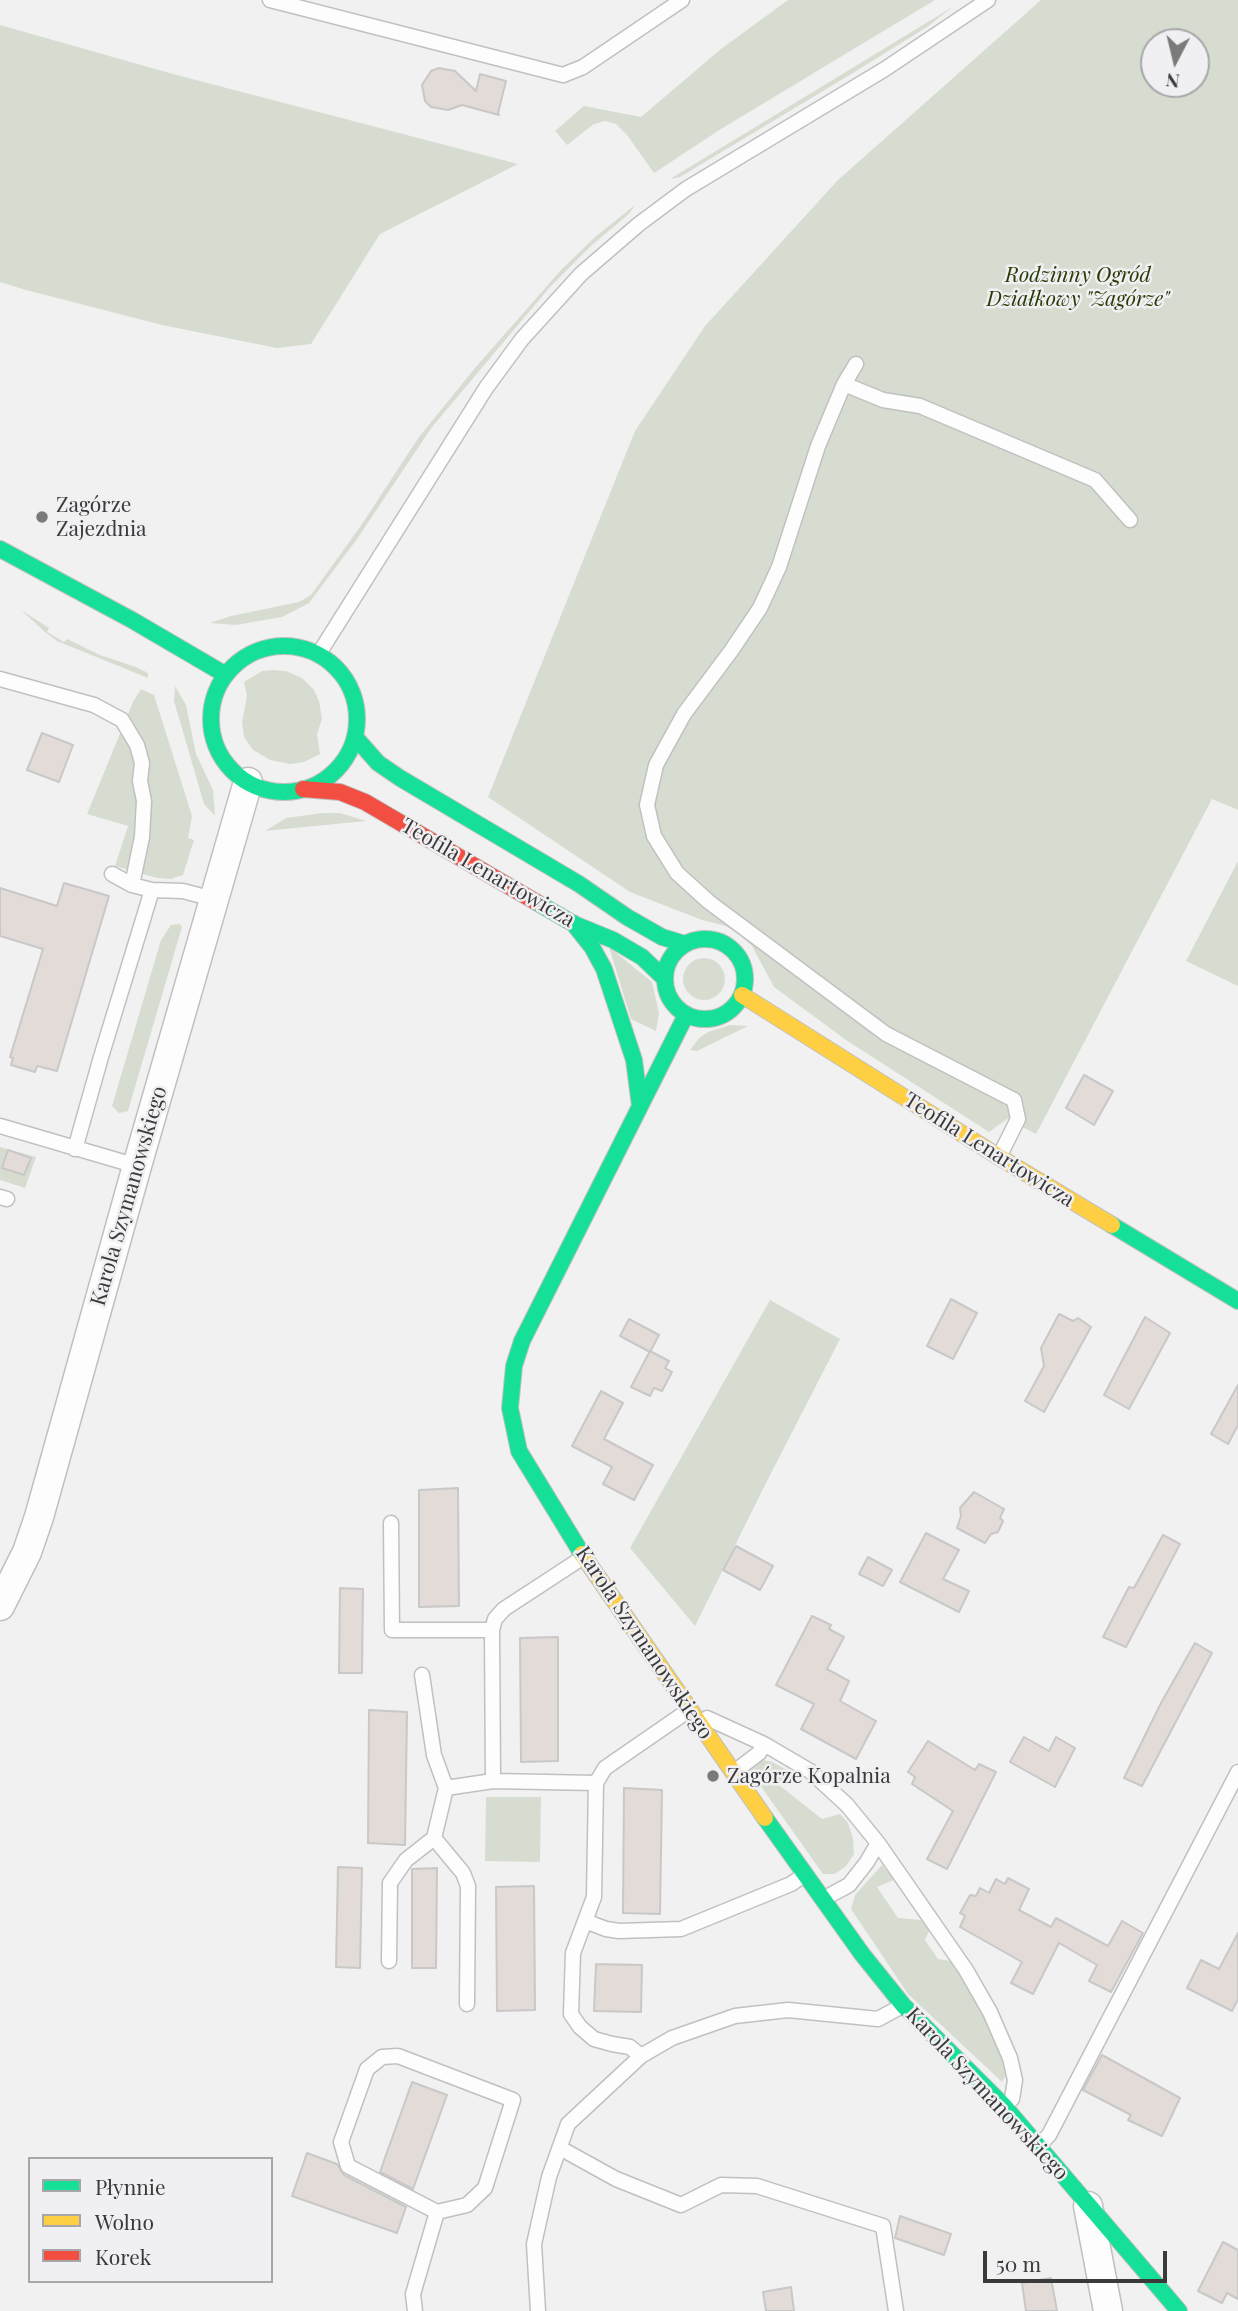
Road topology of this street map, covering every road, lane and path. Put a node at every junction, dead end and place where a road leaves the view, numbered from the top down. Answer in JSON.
{"nodes":[{"id":1,"x":270,"y":0,"type":"edge"},
{"id":2,"x":682,"y":0,"type":"edge"},
{"id":3,"x":988,"y":0,"type":"edge"},
{"id":4,"x":856,"y":363,"type":"dead end"},
{"id":5,"x":844,"y":384,"type":"junction"},
{"id":6,"x":1130,"y":520,"type":"dead end"},
{"id":7,"x":0,"y":549,"type":"edge"},
{"id":8,"x":318,"y":654,"type":"junction"},
{"id":9,"x":226,"y":675,"type":"junction"},
{"id":10,"x":0,"y":679,"type":"edge"},
{"id":11,"x":355,"y":737,"type":"junction"},
{"id":12,"x":248,"y":782,"type":"junction"},
{"id":13,"x":303,"y":789,"type":"junction"},
{"id":14,"x":113,"y":874,"type":"dead end"},
{"id":15,"x":132,"y":885,"type":"junction"},
{"id":16,"x":152,"y":890,"type":"junction"},
{"id":17,"x":213,"y":899,"type":"junction"},
{"id":18,"x":573,"y":923,"type":"junction"},
{"id":19,"x":685,"y":944,"type":"junction"},
{"id":20,"x":664,"y":978,"type":"junction"},
{"id":21,"x":742,"y":995,"type":"junction"},
{"id":22,"x":687,"y":1015,"type":"junction"},
{"id":23,"x":640,"y":1106,"type":"junction"},
{"id":24,"x":0,"y":1126,"type":"edge"},
{"id":25,"x":75,"y":1149,"type":"junction"},
{"id":26,"x":999,"y":1157,"type":"junction"},
{"id":27,"x":137,"y":1166,"type":"junction"},
{"id":28,"x":1238,"y":1301,"type":"edge"},
{"id":29,"x":391,"y":1523,"type":"dead end"},
{"id":30,"x":584,"y":1557,"type":"junction"},
{"id":31,"x":0,"y":1606,"type":"edge"},
{"id":32,"x":492,"y":1630,"type":"junction"},
{"id":33,"x":422,"y":1675,"type":"dead end"},
{"id":34,"x":689,"y":1710,"type":"junction"},
{"id":35,"x":764,"y":1744,"type":"junction"},
{"id":36,"x":1238,"y":1772,"type":"edge"},
{"id":37,"x":733,"y":1773,"type":"junction"},
{"id":38,"x":493,"y":1780,"type":"junction"},
{"id":39,"x":596,"y":1783,"type":"junction"},
{"id":40,"x":446,"y":1788,"type":"junction"},
{"id":41,"x":434,"y":1838,"type":"junction"},
{"id":42,"x":878,"y":1843,"type":"junction"},
{"id":43,"x":805,"y":1875,"type":"junction"},
{"id":44,"x":824,"y":1899,"type":"junction"},
{"id":45,"x":585,"y":1921,"type":"junction"},
{"id":46,"x":389,"y":1961,"type":"dead end"},
{"id":47,"x":467,"y":2004,"type":"dead end"},
{"id":48,"x":903,"y":2005,"type":"junction"},
{"id":49,"x":641,"y":2056,"type":"junction"},
{"id":50,"x":1004,"y":2106,"type":"junction"},
{"id":51,"x":1038,"y":2147,"type":"junction"},
{"id":52,"x":560,"y":2148,"type":"junction"},
{"id":53,"x":1087,"y":2203,"type":"junction"},
{"id":54,"x":437,"y":2212,"type":"junction"},
{"id":55,"x":415,"y":2311,"type":"edge"},
{"id":56,"x":538,"y":2311,"type":"edge"},
{"id":57,"x":897,"y":2311,"type":"edge"},
{"id":58,"x":1108,"y":2311,"type":"edge"},
{"id":59,"x":1179,"y":2311,"type":"edge"}],
"edges":[{"from":1,"to":2,"type":"lane"},
{"from":3,"to":8,"type":"lane"},
{"from":4,"to":5,"type":"lane"},
{"from":5,"to":6,"type":"lane"},
{"from":5,"to":26,"type":"lane"},
{"from":7,"to":9,"type":"street"},
{"from":8,"to":9,"type":"street"},
{"from":8,"to":11,"type":"street"},
{"from":9,"to":12,"type":"street"},
{"from":10,"to":15,"type":"lane"},
{"from":11,"to":13,"type":"street"},
{"from":11,"to":19,"type":"street","name":"Teofila Lenartowicza"},
{"from":12,"to":13,"type":"street"},
{"from":12,"to":17,"type":"street","name":"Karola Szymanowskiego"},
{"from":13,"to":18,"type":"street","name":"Teofila Lenartowicza"},
{"from":14,"to":15,"type":"lane"},
{"from":15,"to":16,"type":"lane"},
{"from":16,"to":17,"type":"lane"},
{"from":16,"to":25,"type":"lane"},
{"from":17,"to":27,"type":"street","name":"Karola Szymanowskiego"},
{"from":18,"to":20,"type":"street","name":"Teofila Lenartowicza"},
{"from":18,"to":23,"type":"street"},
{"from":19,"to":20,"type":"street"},
{"from":19,"to":21,"type":"street"},
{"from":20,"to":22,"type":"street"},
{"from":21,"to":22,"type":"street"},
{"from":21,"to":26,"type":"street","name":"Teofila Lenartowicza"},
{"from":22,"to":23,"type":"street","name":"Karola Szymanowskiego"},
{"from":23,"to":30,"type":"street","name":"Karola Szymanowskiego"},
{"from":24,"to":25,"type":"lane"},
{"from":25,"to":27,"type":"lane"},
{"from":26,"to":28,"type":"street","name":"Teofila Lenartowicza"},
{"from":27,"to":31,"type":"street","name":"Karola Szymanowskiego"},
{"from":29,"to":32,"type":"lane"},
{"from":30,"to":32,"type":"lane"},
{"from":30,"to":34,"type":"street","name":"Karola Szymanowskiego"},
{"from":32,"to":38,"type":"lane"},
{"from":33,"to":40,"type":"lane"},
{"from":34,"to":35,"type":"lane"},
{"from":34,"to":37,"type":"street","name":"Karola Szymanowskiego"},
{"from":34,"to":39,"type":"lane"},
{"from":35,"to":37,"type":"lane"},
{"from":35,"to":42,"type":"lane"},
{"from":36,"to":51,"type":"lane"},
{"from":37,"to":43,"type":"street","name":"Karola Szymanowskiego"},
{"from":38,"to":39,"type":"lane"},
{"from":38,"to":40,"type":"lane"},
{"from":39,"to":45,"type":"lane"},
{"from":40,"to":41,"type":"lane"},
{"from":41,"to":46,"type":"lane"},
{"from":41,"to":47,"type":"lane"},
{"from":42,"to":44,"type":"lane"},
{"from":42,"to":50,"type":"lane"},
{"from":43,"to":44,"type":"street","name":"Karola Szymanowskiego"},
{"from":43,"to":45,"type":"lane"},
{"from":44,"to":48,"type":"street","name":"Karola Szymanowskiego"},
{"from":45,"to":49,"type":"lane"},
{"from":48,"to":49,"type":"lane"},
{"from":48,"to":50,"type":"street","name":"Karola Szymanowskiego"},
{"from":49,"to":52,"type":"lane"},
{"from":50,"to":51,"type":"street","name":"Karola Szymanowskiego"},
{"from":51,"to":53,"type":"street","name":"Karola Szymanowskiego"},
{"from":52,"to":56,"type":"lane"},
{"from":52,"to":57,"type":"lane"},
{"from":53,"to":58,"type":"street"},
{"from":53,"to":59,"type":"street","name":"Karola Szymanowskiego"},
{"from":54,"to":54,"type":"lane"},
{"from":54,"to":55,"type":"lane"}]}
